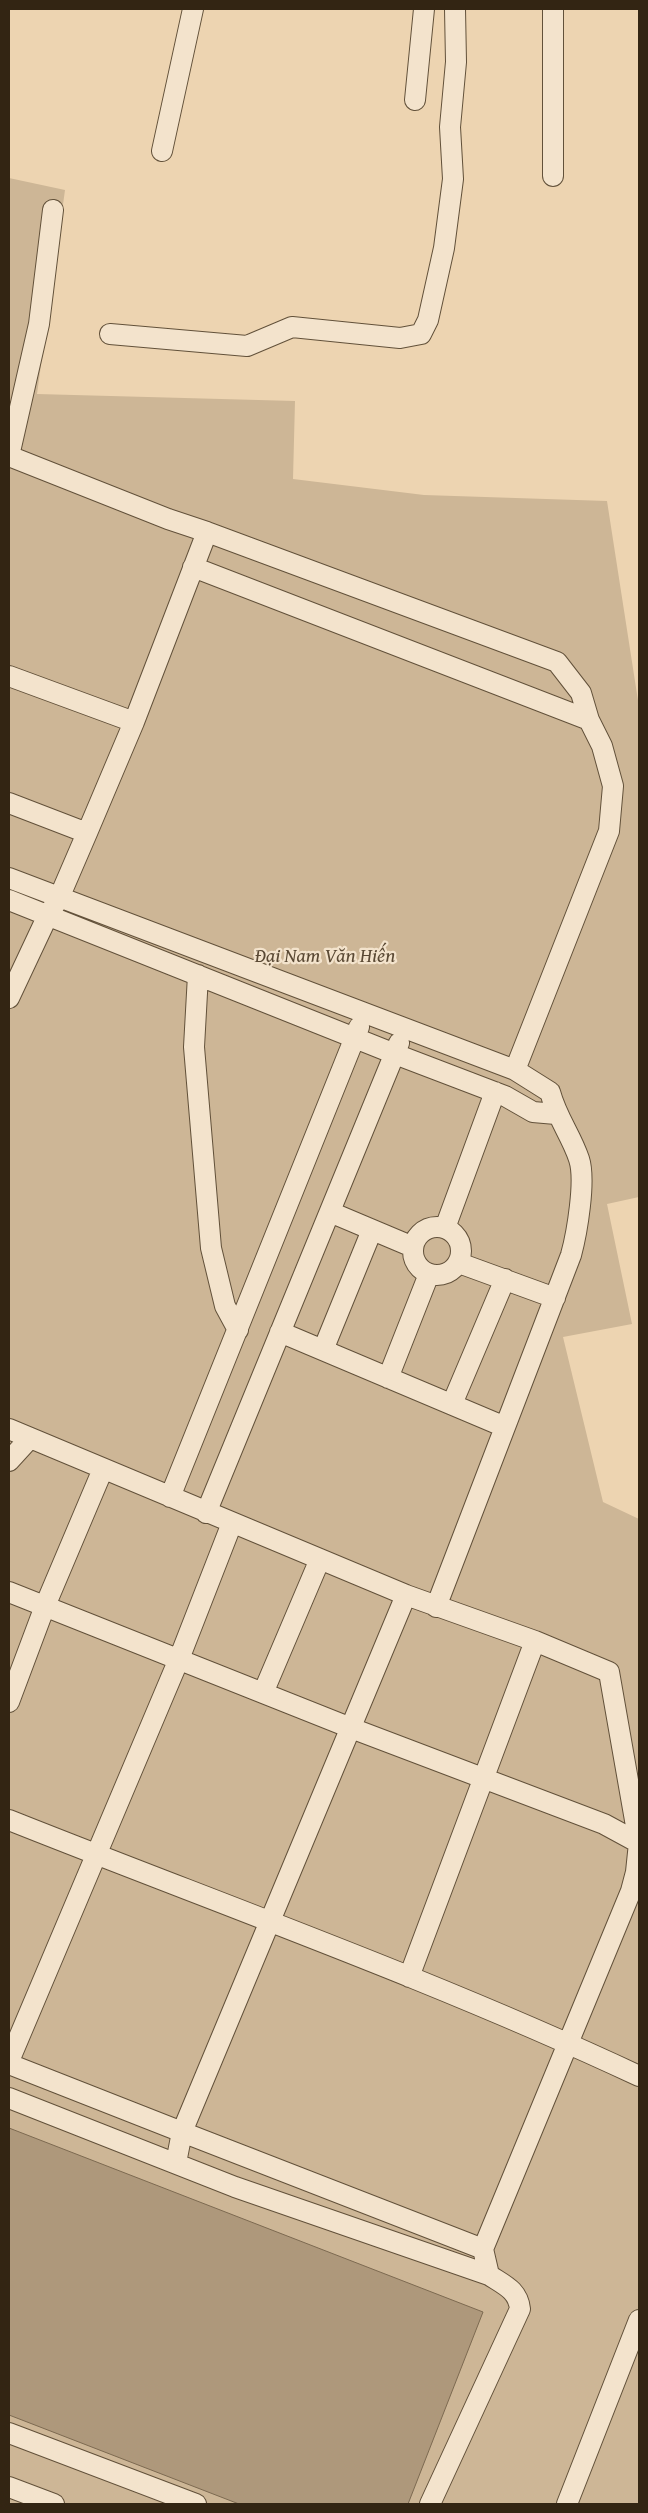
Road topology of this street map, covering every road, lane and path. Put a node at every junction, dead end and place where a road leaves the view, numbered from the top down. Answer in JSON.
{"nodes":[{"id":1,"x":193,"y":9,"type":"edge"},
{"id":2,"x":424,"y":9,"type":"edge"},
{"id":3,"x":455,"y":9,"type":"edge"},
{"id":4,"x":553,"y":9,"type":"edge"},
{"id":5,"x":414,"y":100,"type":"dead end"},
{"id":6,"x":162,"y":151,"type":"dead end"},
{"id":7,"x":552,"y":176,"type":"dead end"},
{"id":8,"x":53,"y":210,"type":"dead end"},
{"id":9,"x":110,"y":334,"type":"dead end"},
{"id":10,"x":9,"y":456,"type":"edge"},
{"id":11,"x":207,"y":532,"type":"junction"},
{"id":12,"x":193,"y":567,"type":"junction"},
{"id":13,"x":9,"y":676,"type":"edge"},
{"id":14,"x":589,"y":720,"type":"junction"},
{"id":15,"x":134,"y":722,"type":"junction"},
{"id":16,"x":9,"y":803,"type":"edge"},
{"id":17,"x":87,"y":833,"type":"junction"},
{"id":18,"x":9,"y":878,"type":"edge"},
{"id":19,"x":59,"y":898,"type":"junction"},
{"id":20,"x":9,"y":900,"type":"edge"},
{"id":21,"x":48,"y":915,"type":"junction"},
{"id":22,"x":198,"y":975,"type":"junction"},
{"id":23,"x":9,"y":998,"type":"edge"},
{"id":24,"x":363,"y":1011,"type":"junction"},
{"id":25,"x":405,"y":1027,"type":"junction"},
{"id":26,"x":356,"y":1038,"type":"junction"},
{"id":27,"x":395,"y":1054,"type":"junction"},
{"id":28,"x":515,"y":1070,"type":"junction"},
{"id":29,"x":495,"y":1092,"type":"junction"},
{"id":30,"x":556,"y":1114,"type":"junction"},
{"id":31,"x":330,"y":1212,"type":"junction"},
{"id":32,"x":445,"y":1228,"type":"junction"},
{"id":33,"x":372,"y":1230,"type":"junction"},
{"id":34,"x":412,"y":1247,"type":"junction"},
{"id":35,"x":459,"y":1263,"type":"junction"},
{"id":36,"x":429,"y":1274,"type":"junction"},
{"id":37,"x":504,"y":1279,"type":"junction"},
{"id":38,"x":555,"y":1298,"type":"junction"},
{"id":39,"x":238,"y":1330,"type":"junction"},
{"id":40,"x":280,"y":1332,"type":"junction"},
{"id":41,"x":323,"y":1350,"type":"junction"},
{"id":42,"x":388,"y":1378,"type":"junction"},
{"id":43,"x":452,"y":1404,"type":"junction"},
{"id":44,"x":505,"y":1426,"type":"junction"},
{"id":45,"x":9,"y":1430,"type":"edge"},
{"id":46,"x":30,"y":1438,"type":"junction"},
{"id":47,"x":9,"y":1461,"type":"edge"},
{"id":48,"x":104,"y":1469,"type":"junction"},
{"id":49,"x":170,"y":1497,"type":"junction"},
{"id":50,"x":206,"y":1513,"type":"junction"},
{"id":51,"x":232,"y":1523,"type":"junction"},
{"id":52,"x":320,"y":1559,"type":"junction"},
{"id":53,"x":9,"y":1592,"type":"edge"},
{"id":54,"x":406,"y":1595,"type":"junction"},
{"id":55,"x":45,"y":1606,"type":"junction"},
{"id":56,"x":436,"y":1606,"type":"junction"},
{"id":57,"x":535,"y":1642,"type":"junction"},
{"id":58,"x":179,"y":1659,"type":"junction"},
{"id":59,"x":264,"y":1693,"type":"junction"},
{"id":60,"x":9,"y":1702,"type":"edge"},
{"id":61,"x":351,"y":1728,"type":"junction"},
{"id":62,"x":484,"y":1778,"type":"junction"},
{"id":63,"x":9,"y":1820,"type":"edge"},
{"id":64,"x":639,"y":1843,"type":"edge"},
{"id":65,"x":97,"y":1855,"type":"junction"},
{"id":66,"x":271,"y":1923,"type":"junction"},
{"id":67,"x":409,"y":1977,"type":"junction"},
{"id":68,"x":569,"y":2043,"type":"junction"},
{"id":69,"x":9,"y":2063,"type":"edge"},
{"id":70,"x":639,"y":2076,"type":"edge"},
{"id":71,"x":9,"y":2098,"type":"edge"},
{"id":72,"x":182,"y":2132,"type":"junction"},
{"id":73,"x":176,"y":2163,"type":"junction"},
{"id":74,"x":483,"y":2249,"type":"junction"},
{"id":75,"x":489,"y":2275,"type":"junction"},
{"id":76,"x":639,"y":2320,"type":"edge"},
{"id":77,"x":9,"y":2433,"type":"edge"},
{"id":78,"x":9,"y":2487,"type":"edge"},
{"id":79,"x":54,"y":2504,"type":"edge"},
{"id":80,"x":196,"y":2504,"type":"edge"},
{"id":81,"x":430,"y":2504,"type":"edge"},
{"id":82,"x":567,"y":2504,"type":"edge"}],
"edges":[{"from":1,"to":6,"type":"street"},
{"from":2,"to":5,"type":"street"},
{"from":3,"to":9,"type":"street"},
{"from":4,"to":7,"type":"street"},
{"from":8,"to":10,"type":"street"},
{"from":10,"to":11,"type":"street"},
{"from":11,"to":12,"type":"street"},
{"from":11,"to":14,"type":"street"},
{"from":12,"to":14,"type":"street"},
{"from":12,"to":15,"type":"street"},
{"from":13,"to":15,"type":"street"},
{"from":14,"to":28,"type":"street"},
{"from":15,"to":17,"type":"street"},
{"from":16,"to":17,"type":"street"},
{"from":17,"to":19,"type":"street"},
{"from":18,"to":19,"type":"street"},
{"from":19,"to":21,"type":"street"},
{"from":19,"to":24,"type":"street"},
{"from":20,"to":21,"type":"street"},
{"from":21,"to":22,"type":"street"},
{"from":21,"to":23,"type":"street"},
{"from":22,"to":26,"type":"street"},
{"from":22,"to":39,"type":"street"},
{"from":24,"to":25,"type":"street"},
{"from":24,"to":26,"type":"street"},
{"from":25,"to":27,"type":"street"},
{"from":25,"to":28,"type":"street"},
{"from":26,"to":27,"type":"street"},
{"from":26,"to":39,"type":"street"},
{"from":27,"to":29,"type":"street"},
{"from":27,"to":31,"type":"street"},
{"from":28,"to":30,"type":"street"},
{"from":29,"to":30,"type":"street"},
{"from":29,"to":32,"type":"street"},
{"from":30,"to":38,"type":"street"},
{"from":31,"to":33,"type":"street"},
{"from":31,"to":40,"type":"street"},
{"from":32,"to":34,"type":"street"},
{"from":32,"to":35,"type":"street"},
{"from":33,"to":34,"type":"street"},
{"from":33,"to":41,"type":"street"},
{"from":34,"to":36,"type":"street"},
{"from":35,"to":36,"type":"street"},
{"from":35,"to":37,"type":"street"},
{"from":36,"to":42,"type":"street"},
{"from":37,"to":38,"type":"street"},
{"from":37,"to":43,"type":"street"},
{"from":38,"to":44,"type":"street"},
{"from":39,"to":49,"type":"street"},
{"from":40,"to":41,"type":"street"},
{"from":40,"to":50,"type":"street"},
{"from":41,"to":42,"type":"street"},
{"from":42,"to":43,"type":"street"},
{"from":43,"to":44,"type":"street"},
{"from":44,"to":56,"type":"street"},
{"from":45,"to":46,"type":"street"},
{"from":46,"to":47,"type":"street"},
{"from":46,"to":48,"type":"street"},
{"from":48,"to":49,"type":"street"},
{"from":48,"to":55,"type":"street"},
{"from":49,"to":50,"type":"street"},
{"from":50,"to":51,"type":"street"},
{"from":51,"to":52,"type":"street"},
{"from":51,"to":58,"type":"street"},
{"from":52,"to":54,"type":"street"},
{"from":52,"to":59,"type":"street"},
{"from":53,"to":55,"type":"street"},
{"from":54,"to":56,"type":"street"},
{"from":54,"to":61,"type":"street"},
{"from":55,"to":58,"type":"street"},
{"from":55,"to":60,"type":"street"},
{"from":56,"to":57,"type":"street"},
{"from":57,"to":62,"type":"street"},
{"from":57,"to":64,"type":"street"},
{"from":58,"to":59,"type":"street"},
{"from":58,"to":65,"type":"street"},
{"from":59,"to":61,"type":"street"},
{"from":61,"to":62,"type":"street"},
{"from":61,"to":66,"type":"street"},
{"from":62,"to":64,"type":"street"},
{"from":62,"to":67,"type":"street"},
{"from":63,"to":65,"type":"street"},
{"from":64,"to":68,"type":"street"},
{"from":65,"to":66,"type":"street"},
{"from":65,"to":69,"type":"street"},
{"from":66,"to":67,"type":"street"},
{"from":66,"to":72,"type":"street"},
{"from":67,"to":68,"type":"street"},
{"from":68,"to":70,"type":"street"},
{"from":68,"to":74,"type":"street"},
{"from":69,"to":72,"type":"street"},
{"from":71,"to":73,"type":"street"},
{"from":72,"to":73,"type":"street"},
{"from":72,"to":74,"type":"street"},
{"from":73,"to":75,"type":"street"},
{"from":74,"to":75,"type":"street"},
{"from":75,"to":81,"type":"street"},
{"from":76,"to":82,"type":"street"},
{"from":77,"to":80,"type":"street"},
{"from":78,"to":79,"type":"street"}]}
